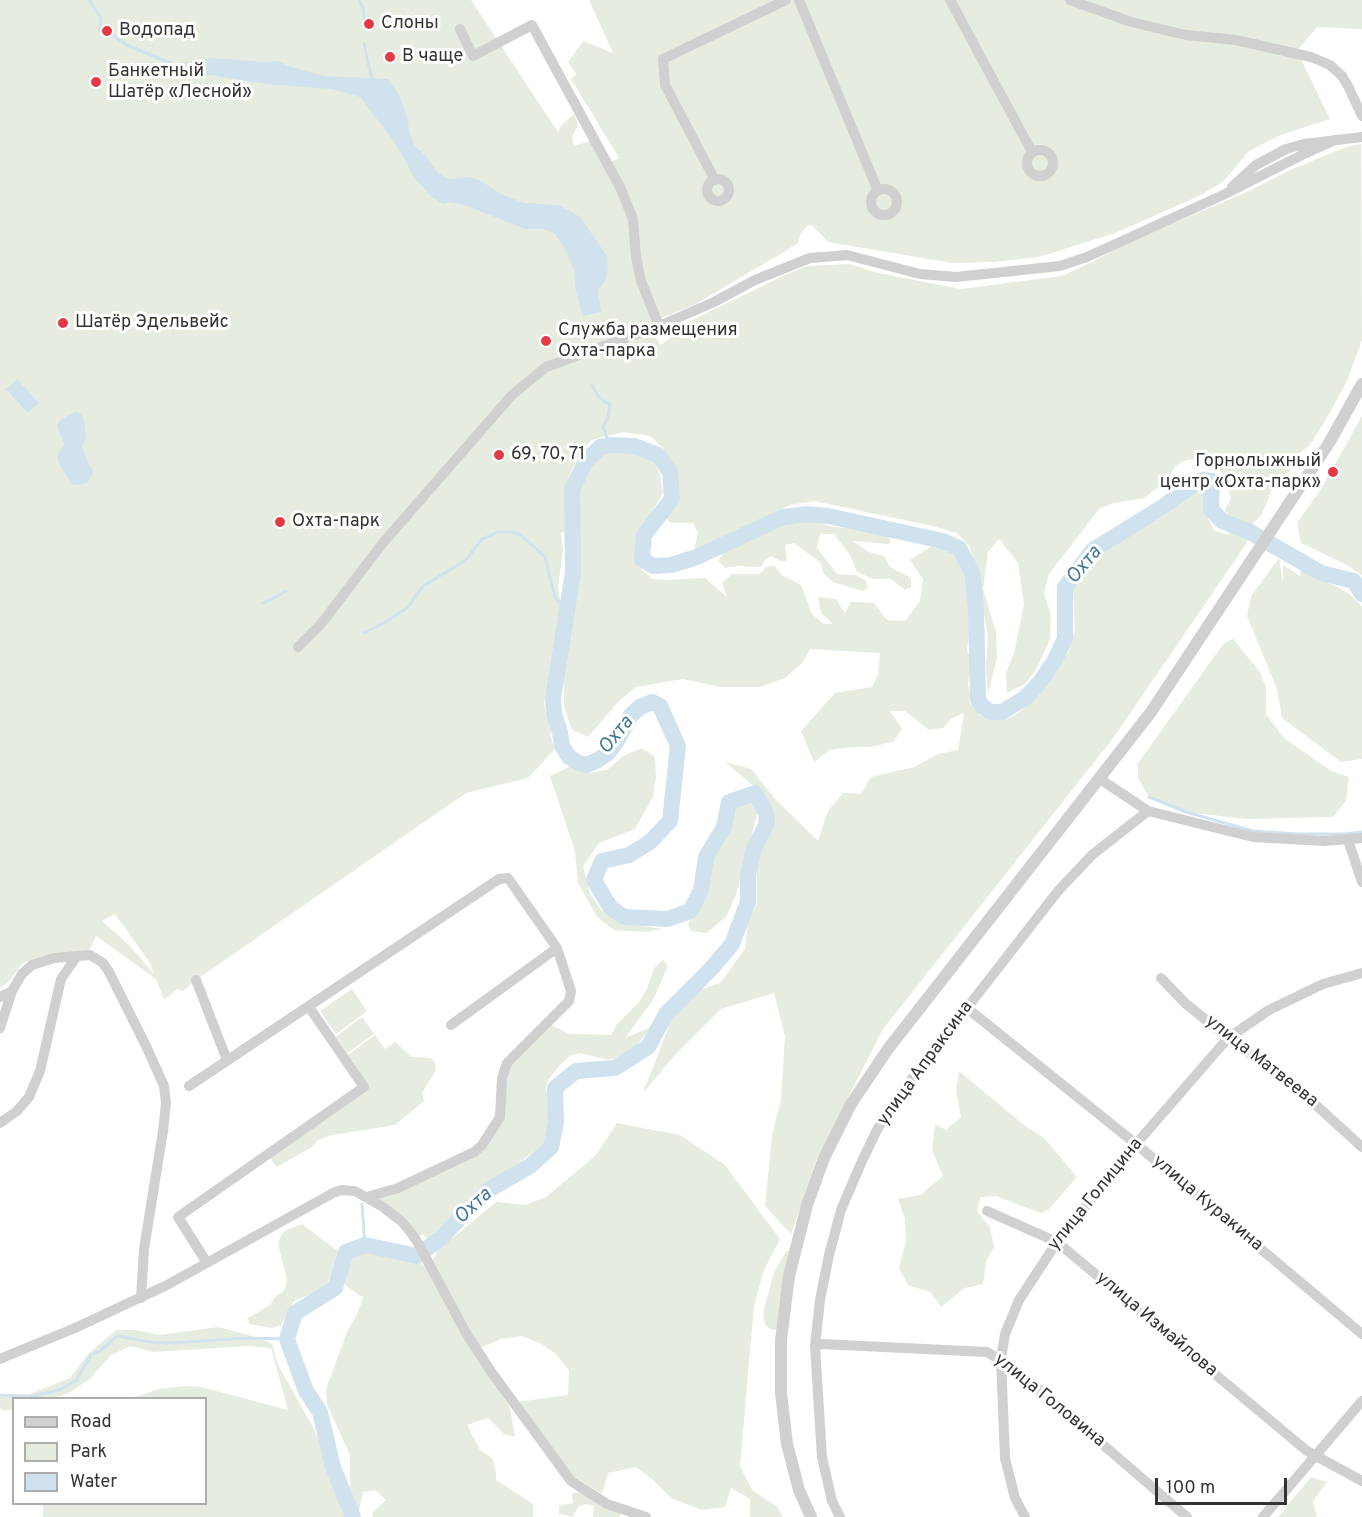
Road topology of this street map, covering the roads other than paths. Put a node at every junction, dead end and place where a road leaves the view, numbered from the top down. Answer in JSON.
{"nodes":[{"id":1,"x":786,"y":0,"type":"edge"},
{"id":2,"x":799,"y":0,"type":"edge"},
{"id":3,"x":950,"y":0,"type":"edge"},
{"id":4,"x":1070,"y":0,"type":"edge"},
{"id":5,"x":460,"y":29,"type":"dead end"},
{"id":6,"x":1362,"y":117,"type":"edge"},
{"id":7,"x":1362,"y":137,"type":"edge"},
{"id":8,"x":1032,"y":152,"type":"dead end"},
{"id":9,"x":715,"y":180,"type":"dead end"},
{"id":10,"x":878,"y":190,"type":"dead end"},
{"id":11,"x":660,"y":326,"type":"junction"},
{"id":12,"x":1362,"y":384,"type":"edge"},
{"id":13,"x":298,"y":647,"type":"dead end"},
{"id":14,"x":1100,"y":779,"type":"junction"},
{"id":15,"x":1148,"y":811,"type":"junction"},
{"id":16,"x":1362,"y":838,"type":"edge"},
{"id":17,"x":1348,"y":840,"type":"junction"},
{"id":18,"x":1362,"y":882,"type":"edge"},
{"id":19,"x":557,"y":948,"type":"junction"},
{"id":20,"x":77,"y":956,"type":"junction"},
{"id":21,"x":1362,"y":973,"type":"edge"},
{"id":22,"x":1161,"y":978,"type":"dead end"},
{"id":23,"x":196,"y":980,"type":"dead end"},
{"id":24,"x":12,"y":991,"type":"junction"},
{"id":25,"x":0,"y":997,"type":"edge"},
{"id":26,"x":309,"y":1006,"type":"junction"},
{"id":27,"x":967,"y":1008,"type":"junction"},
{"id":28,"x":451,"y":1025,"type":"dead end"},
{"id":29,"x":0,"y":1028,"type":"edge"},
{"id":30,"x":1228,"y":1038,"type":"junction"},
{"id":31,"x":227,"y":1060,"type":"junction"},
{"id":32,"x":189,"y":1086,"type":"dead end"},
{"id":33,"x":0,"y":1123,"type":"edge"},
{"id":34,"x":1137,"y":1143,"type":"junction"},
{"id":35,"x":1362,"y":1147,"type":"edge"},
{"id":36,"x":367,"y":1197,"type":"junction"},
{"id":37,"x":987,"y":1210,"type":"dead end"},
{"id":38,"x":1057,"y":1242,"type":"junction"},
{"id":39,"x":207,"y":1263,"type":"junction"},
{"id":40,"x":141,"y":1298,"type":"junction"},
{"id":41,"x":1362,"y":1334,"type":"edge"},
{"id":42,"x":815,"y":1346,"type":"junction"},
{"id":43,"x":0,"y":1359,"type":"edge"},
{"id":44,"x":1001,"y":1359,"type":"junction"},
{"id":45,"x":1362,"y":1401,"type":"edge"},
{"id":46,"x":1315,"y":1457,"type":"junction"},
{"id":47,"x":1362,"y":1481,"type":"edge"},
{"id":48,"x":646,"y":1517,"type":"edge"},
{"id":49,"x":811,"y":1517,"type":"edge"},
{"id":50,"x":840,"y":1517,"type":"edge"},
{"id":51,"x":1025,"y":1517,"type":"edge"},
{"id":52,"x":1187,"y":1517,"type":"edge"},
{"id":53,"x":1263,"y":1517,"type":"edge"}],
"edges":[{"from":1,"to":9,"type":"street"},
{"from":2,"to":10,"type":"street"},
{"from":3,"to":8,"type":"street"},
{"from":4,"to":6,"type":"street"},
{"from":5,"to":11,"type":"street"},
{"from":7,"to":11,"type":"street"},
{"from":11,"to":13,"type":"street"},
{"from":12,"to":14,"type":"street"},
{"from":14,"to":15,"type":"street"},
{"from":14,"to":49,"type":"street"},
{"from":15,"to":17,"type":"street"},
{"from":15,"to":27,"type":"street","name":"улица Апраксина"},
{"from":16,"to":17,"type":"street"},
{"from":17,"to":18,"type":"street"},
{"from":19,"to":26,"type":"street"},
{"from":19,"to":28,"type":"street"},
{"from":19,"to":36,"type":"street"},
{"from":20,"to":24,"type":"street"},
{"from":20,"to":33,"type":"street"},
{"from":20,"to":40,"type":"street"},
{"from":21,"to":30,"type":"street","name":"улица Голицина"},
{"from":22,"to":30,"type":"street","name":"улица Матвеева"},
{"from":23,"to":31,"type":"street"},
{"from":24,"to":25,"type":"street"},
{"from":24,"to":29,"type":"street"},
{"from":26,"to":31,"type":"street"},
{"from":26,"to":39,"type":"street"},
{"from":27,"to":34,"type":"street","name":"улица Куракина"},
{"from":27,"to":42,"type":"street","name":"улица Апраксина"},
{"from":30,"to":34,"type":"street","name":"улица Голицина"},
{"from":30,"to":35,"type":"street","name":"улица Матвеева"},
{"from":31,"to":32,"type":"street"},
{"from":34,"to":38,"type":"street","name":"улица Голицина"},
{"from":34,"to":41,"type":"street","name":"улица Куракина"},
{"from":36,"to":39,"type":"street"},
{"from":36,"to":48,"type":"street"},
{"from":37,"to":38,"type":"street","name":"улица Измайлова"},
{"from":38,"to":44,"type":"street","name":"улица Голицина"},
{"from":38,"to":46,"type":"street","name":"улица Измайлова"},
{"from":39,"to":40,"type":"street"},
{"from":40,"to":43,"type":"street"},
{"from":42,"to":44,"type":"street","name":"улица Головина"},
{"from":42,"to":50,"type":"street","name":"улица Апраксина"},
{"from":44,"to":51,"type":"street","name":"улица Голицина"},
{"from":44,"to":52,"type":"street","name":"улица Головина"},
{"from":45,"to":46,"type":"street"},
{"from":46,"to":47,"type":"street","name":"улица Измайлова"},
{"from":46,"to":53,"type":"street"}]}
